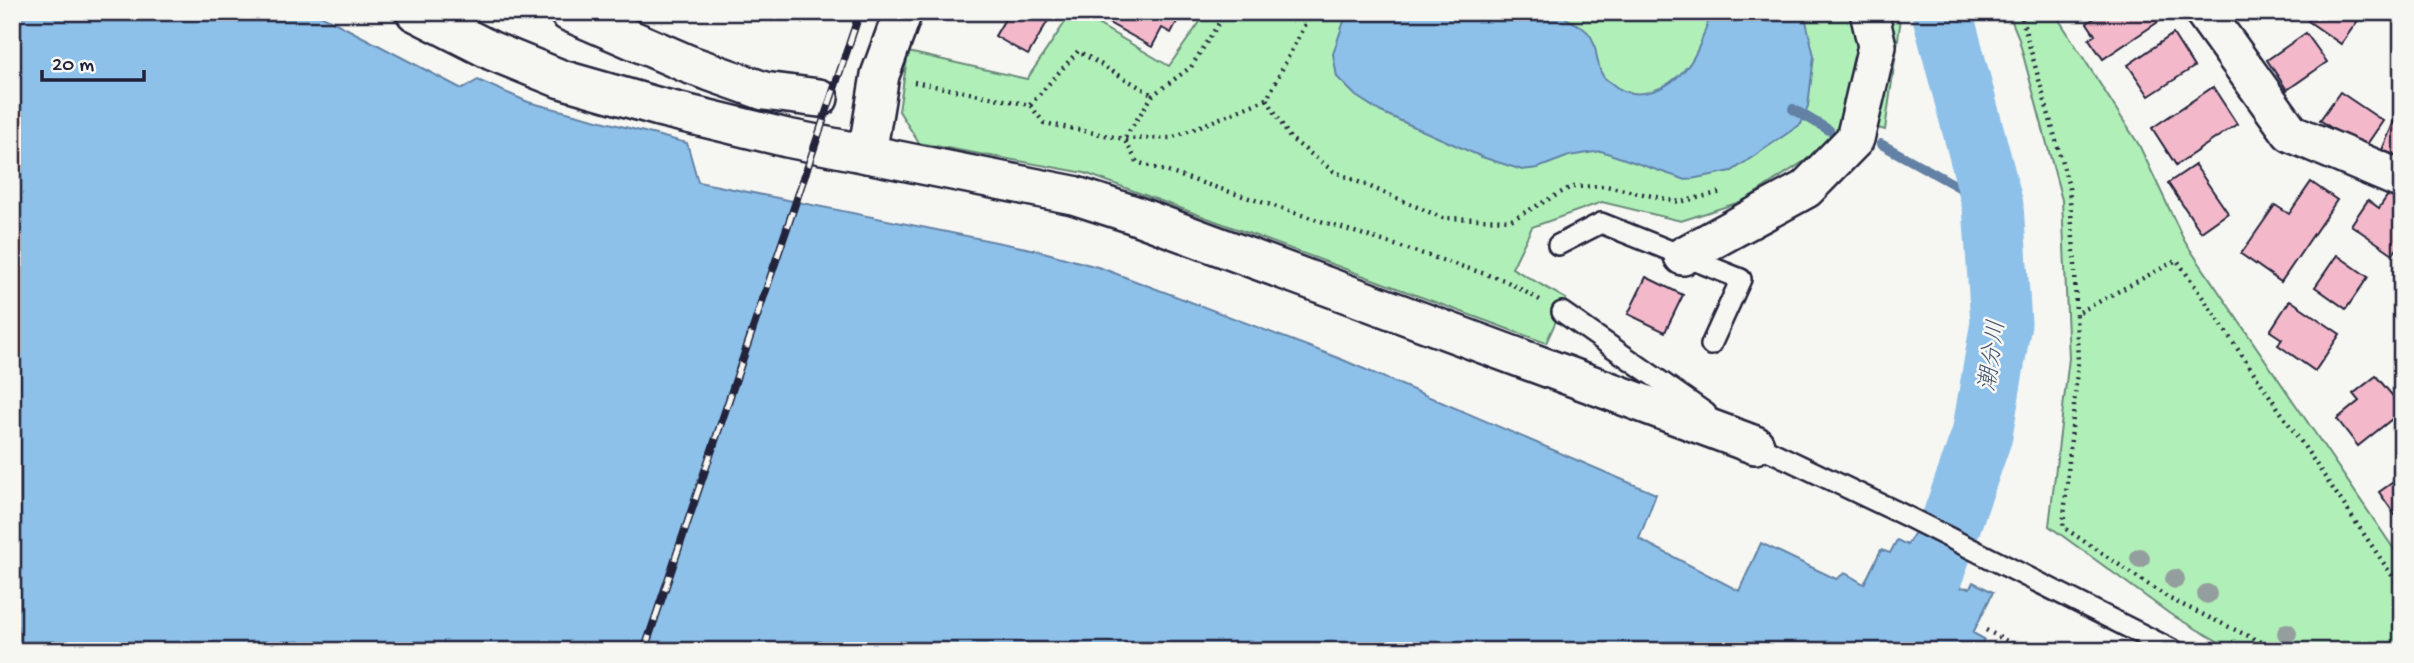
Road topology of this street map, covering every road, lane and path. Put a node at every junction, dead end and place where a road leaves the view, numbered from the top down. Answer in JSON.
{"nodes":[{"id":1,"x":415,"y":12,"type":"edge"},
{"id":2,"x":568,"y":12,"type":"edge"},
{"id":3,"x":903,"y":12,"type":"edge"},
{"id":4,"x":1226,"y":12,"type":"edge"},
{"id":5,"x":1311,"y":12,"type":"edge"},
{"id":6,"x":1869,"y":12,"type":"edge"},
{"id":7,"x":2020,"y":12,"type":"edge"},
{"id":8,"x":2204,"y":12,"type":"edge"},
{"id":9,"x":880,"y":75,"type":"junction"},
{"id":10,"x":1153,"y":95,"type":"junction"},
{"id":11,"x":819,"y":98,"type":"dead end"},
{"id":12,"x":1267,"y":99,"type":"junction"},
{"id":13,"x":1030,"y":104,"type":"junction"},
{"id":14,"x":1124,"y":139,"type":"junction"},
{"id":15,"x":867,"y":154,"type":"junction"},
{"id":16,"x":2402,"y":180,"type":"edge"},
{"id":17,"x":1727,"y":191,"type":"dead end"},
{"id":18,"x":1558,"y":245,"type":"dead end"},
{"id":19,"x":1683,"y":256,"type":"junction"},
{"id":20,"x":1562,"y":312,"type":"joint"},
{"id":21,"x":2076,"y":314,"type":"junction"},
{"id":22,"x":1711,"y":345,"type":"dead end"},
{"id":23,"x":1755,"y":445,"type":"junction"},
{"id":24,"x":2402,"y":590,"type":"edge"},
{"id":25,"x":1986,"y":630,"type":"dead end"},
{"id":26,"x":2025,"y":651,"type":"edge"},
{"id":27,"x":2175,"y":651,"type":"edge"},
{"id":28,"x":2280,"y":651,"type":"edge"}],
"edges":[{"from":1,"to":15,"type":"street"},
{"from":2,"to":11,"type":"street"},
{"from":3,"to":9,"type":"street"},
{"from":4,"to":10,"type":"path"},
{"from":5,"to":12,"type":"path"},
{"from":6,"to":19,"type":"street"},
{"from":7,"to":21,"type":"path"},
{"from":8,"to":16,"type":"street"},
{"from":9,"to":13,"type":"path"},
{"from":9,"to":15,"type":"street"},
{"from":10,"to":13,"type":"path"},
{"from":10,"to":14,"type":"path"},
{"from":12,"to":14,"type":"path"},
{"from":12,"to":17,"type":"path"},
{"from":13,"to":14,"type":"path"},
{"from":14,"to":20,"type":"path"},
{"from":15,"to":23,"type":"street"},
{"from":18,"to":19,"type":"lane"},
{"from":19,"to":22,"type":"lane"},
{"from":20,"to":23,"type":"lane"},
{"from":21,"to":24,"type":"path"},
{"from":21,"to":28,"type":"path"},
{"from":23,"to":27,"type":"lane"},
{"from":25,"to":26,"type":"path"}]}
